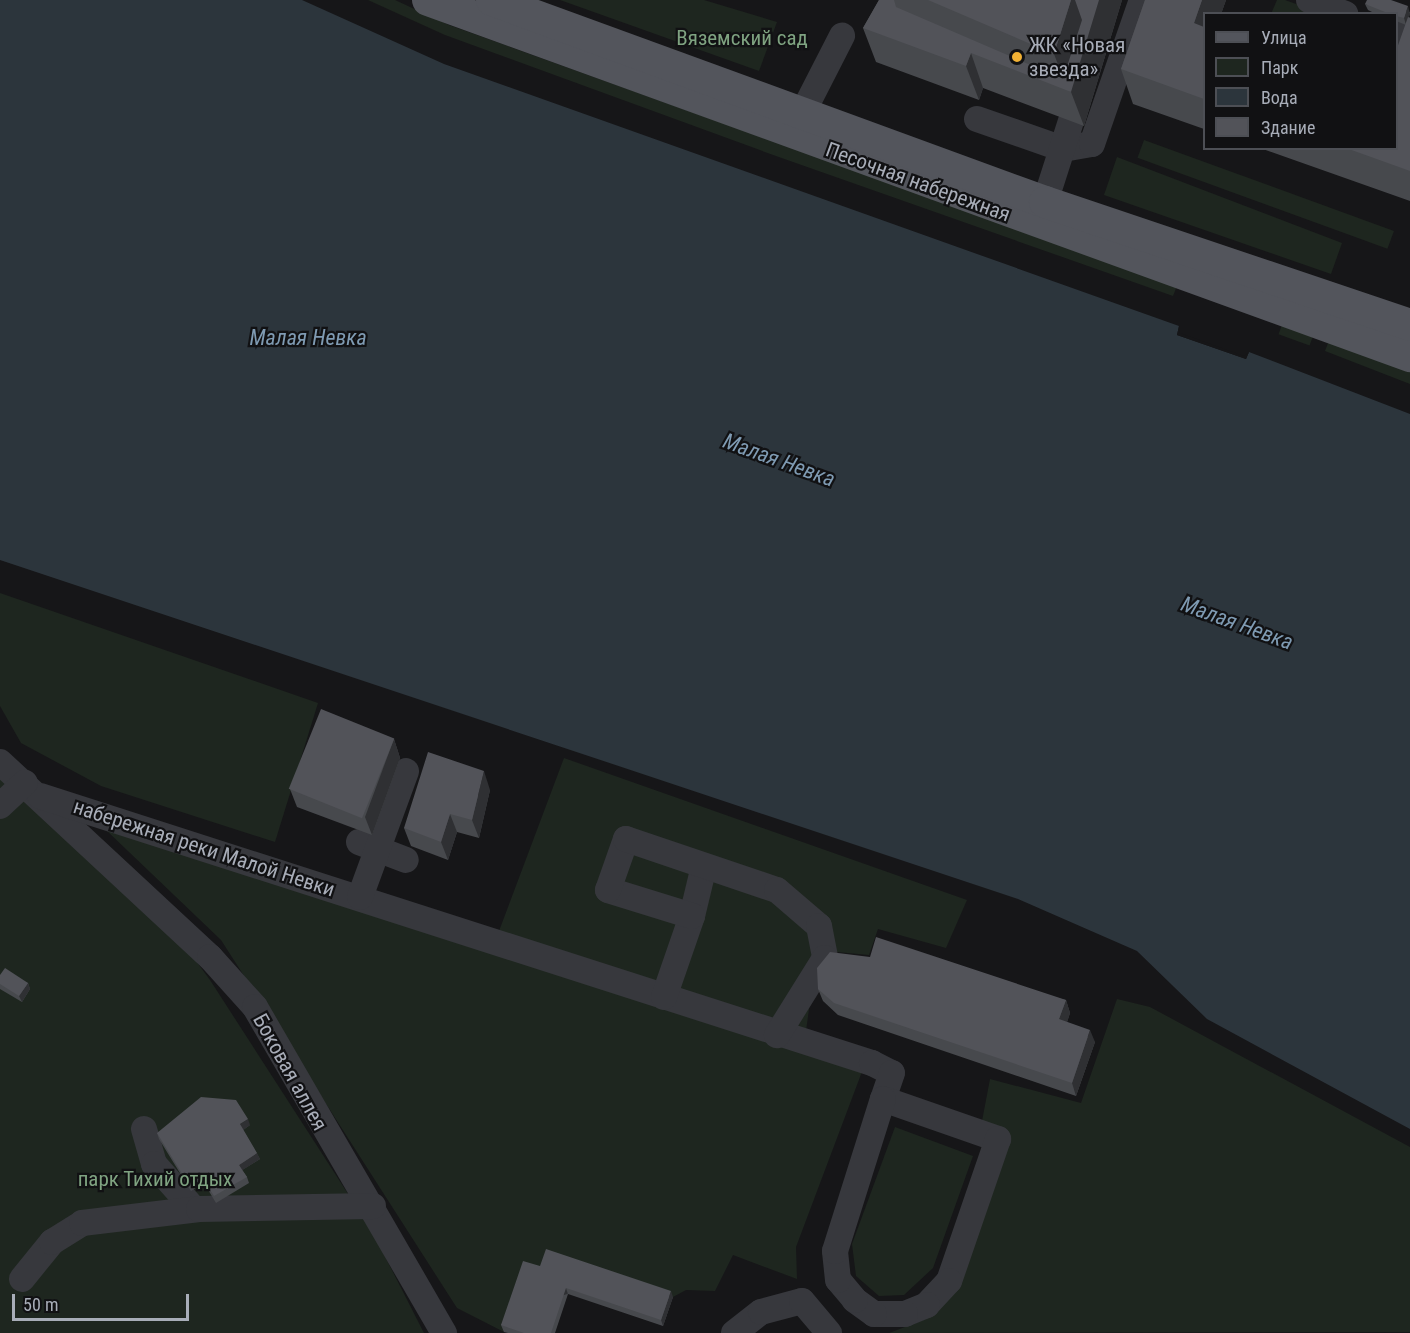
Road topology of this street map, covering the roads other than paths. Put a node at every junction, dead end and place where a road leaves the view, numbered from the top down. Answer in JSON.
{"nodes":[{"id":1,"x":428,"y":0,"type":"edge"},
{"id":2,"x":492,"y":0,"type":"edge"},
{"id":3,"x":1142,"y":0,"type":"edge"},
{"id":4,"x":1309,"y":0,"type":"edge"},
{"id":5,"x":1340,"y":12,"type":"edge"},
{"id":6,"x":842,"y":36,"type":"dead end"},
{"id":7,"x":802,"y":114,"type":"junction"},
{"id":8,"x":977,"y":119,"type":"dead end"},
{"id":9,"x":1071,"y":121,"type":"edge"},
{"id":10,"x":1063,"y":149,"type":"junction"},
{"id":11,"x":1045,"y":202,"type":"junction"},
{"id":12,"x":1407,"y":336,"type":"edge"},
{"id":13,"x":0,"y":762,"type":"edge"},
{"id":14,"x":406,"y":771,"type":"dead end"},
{"id":15,"x":32,"y":790,"type":"junction"},
{"id":16,"x":0,"y":806,"type":"edge"},
{"id":17,"x":368,"y":846,"type":"junction"},
{"id":18,"x":406,"y":860,"type":"dead end"},
{"id":19,"x":704,"y":866,"type":"junction"},
{"id":20,"x":360,"y":897,"type":"junction"},
{"id":21,"x":692,"y":916,"type":"junction"},
{"id":22,"x":664,"y":997,"type":"junction"},
{"id":23,"x":777,"y":1035,"type":"junction"},
{"id":24,"x":884,"y":1100,"type":"junction"},
{"id":25,"x":144,"y":1129,"type":"dead end"},
{"id":26,"x":373,"y":1206,"type":"junction"},
{"id":27,"x":194,"y":1209,"type":"junction"},
{"id":28,"x":21,"y":1279,"type":"dead end"},
{"id":29,"x":872,"y":1324,"type":"edge"},
{"id":30,"x":444,"y":1333,"type":"edge"},
{"id":31,"x":734,"y":1333,"type":"edge"},
{"id":32,"x":829,"y":1333,"type":"edge"}],
"edges":[{"from":1,"to":12,"type":"main road","name":"Песочная набережная"},
{"from":2,"to":7,"type":"main road","name":"Песочная набережная"},
{"from":3,"to":10,"type":"street"},
{"from":4,"to":5,"type":"street"},
{"from":6,"to":7,"type":"street"},
{"from":7,"to":11,"type":"main road","name":"Песочная набережная"},
{"from":8,"to":10,"type":"street"},
{"from":9,"to":10,"type":"street"},
{"from":10,"to":11,"type":"street"},
{"from":11,"to":12,"type":"main road","name":"Песочная набережная"},
{"from":13,"to":15,"type":"street","name":"набережная реки Малой Невки"},
{"from":14,"to":17,"type":"street"},
{"from":15,"to":16,"type":"street"},
{"from":15,"to":20,"type":"street","name":"набережная реки Малой Невки"},
{"from":15,"to":26,"type":"street","name":"Боковая аллея"},
{"from":17,"to":18,"type":"street"},
{"from":17,"to":20,"type":"street"},
{"from":19,"to":21,"type":"street"},
{"from":19,"to":21,"type":"street"},
{"from":19,"to":23,"type":"street"},
{"from":20,"to":22,"type":"street","name":"набережная реки Малой Невки"},
{"from":21,"to":22,"type":"street"},
{"from":22,"to":23,"type":"street","name":"набережная реки Малой Невки"},
{"from":23,"to":24,"type":"street","name":"набережная реки Малой Невки"},
{"from":24,"to":29,"type":"street"},
{"from":24,"to":29,"type":"street"},
{"from":25,"to":27,"type":"street"},
{"from":26,"to":27,"type":"street"},
{"from":26,"to":30,"type":"street","name":"Боковая аллея"},
{"from":27,"to":28,"type":"street"},
{"from":31,"to":32,"type":"street"}]}
